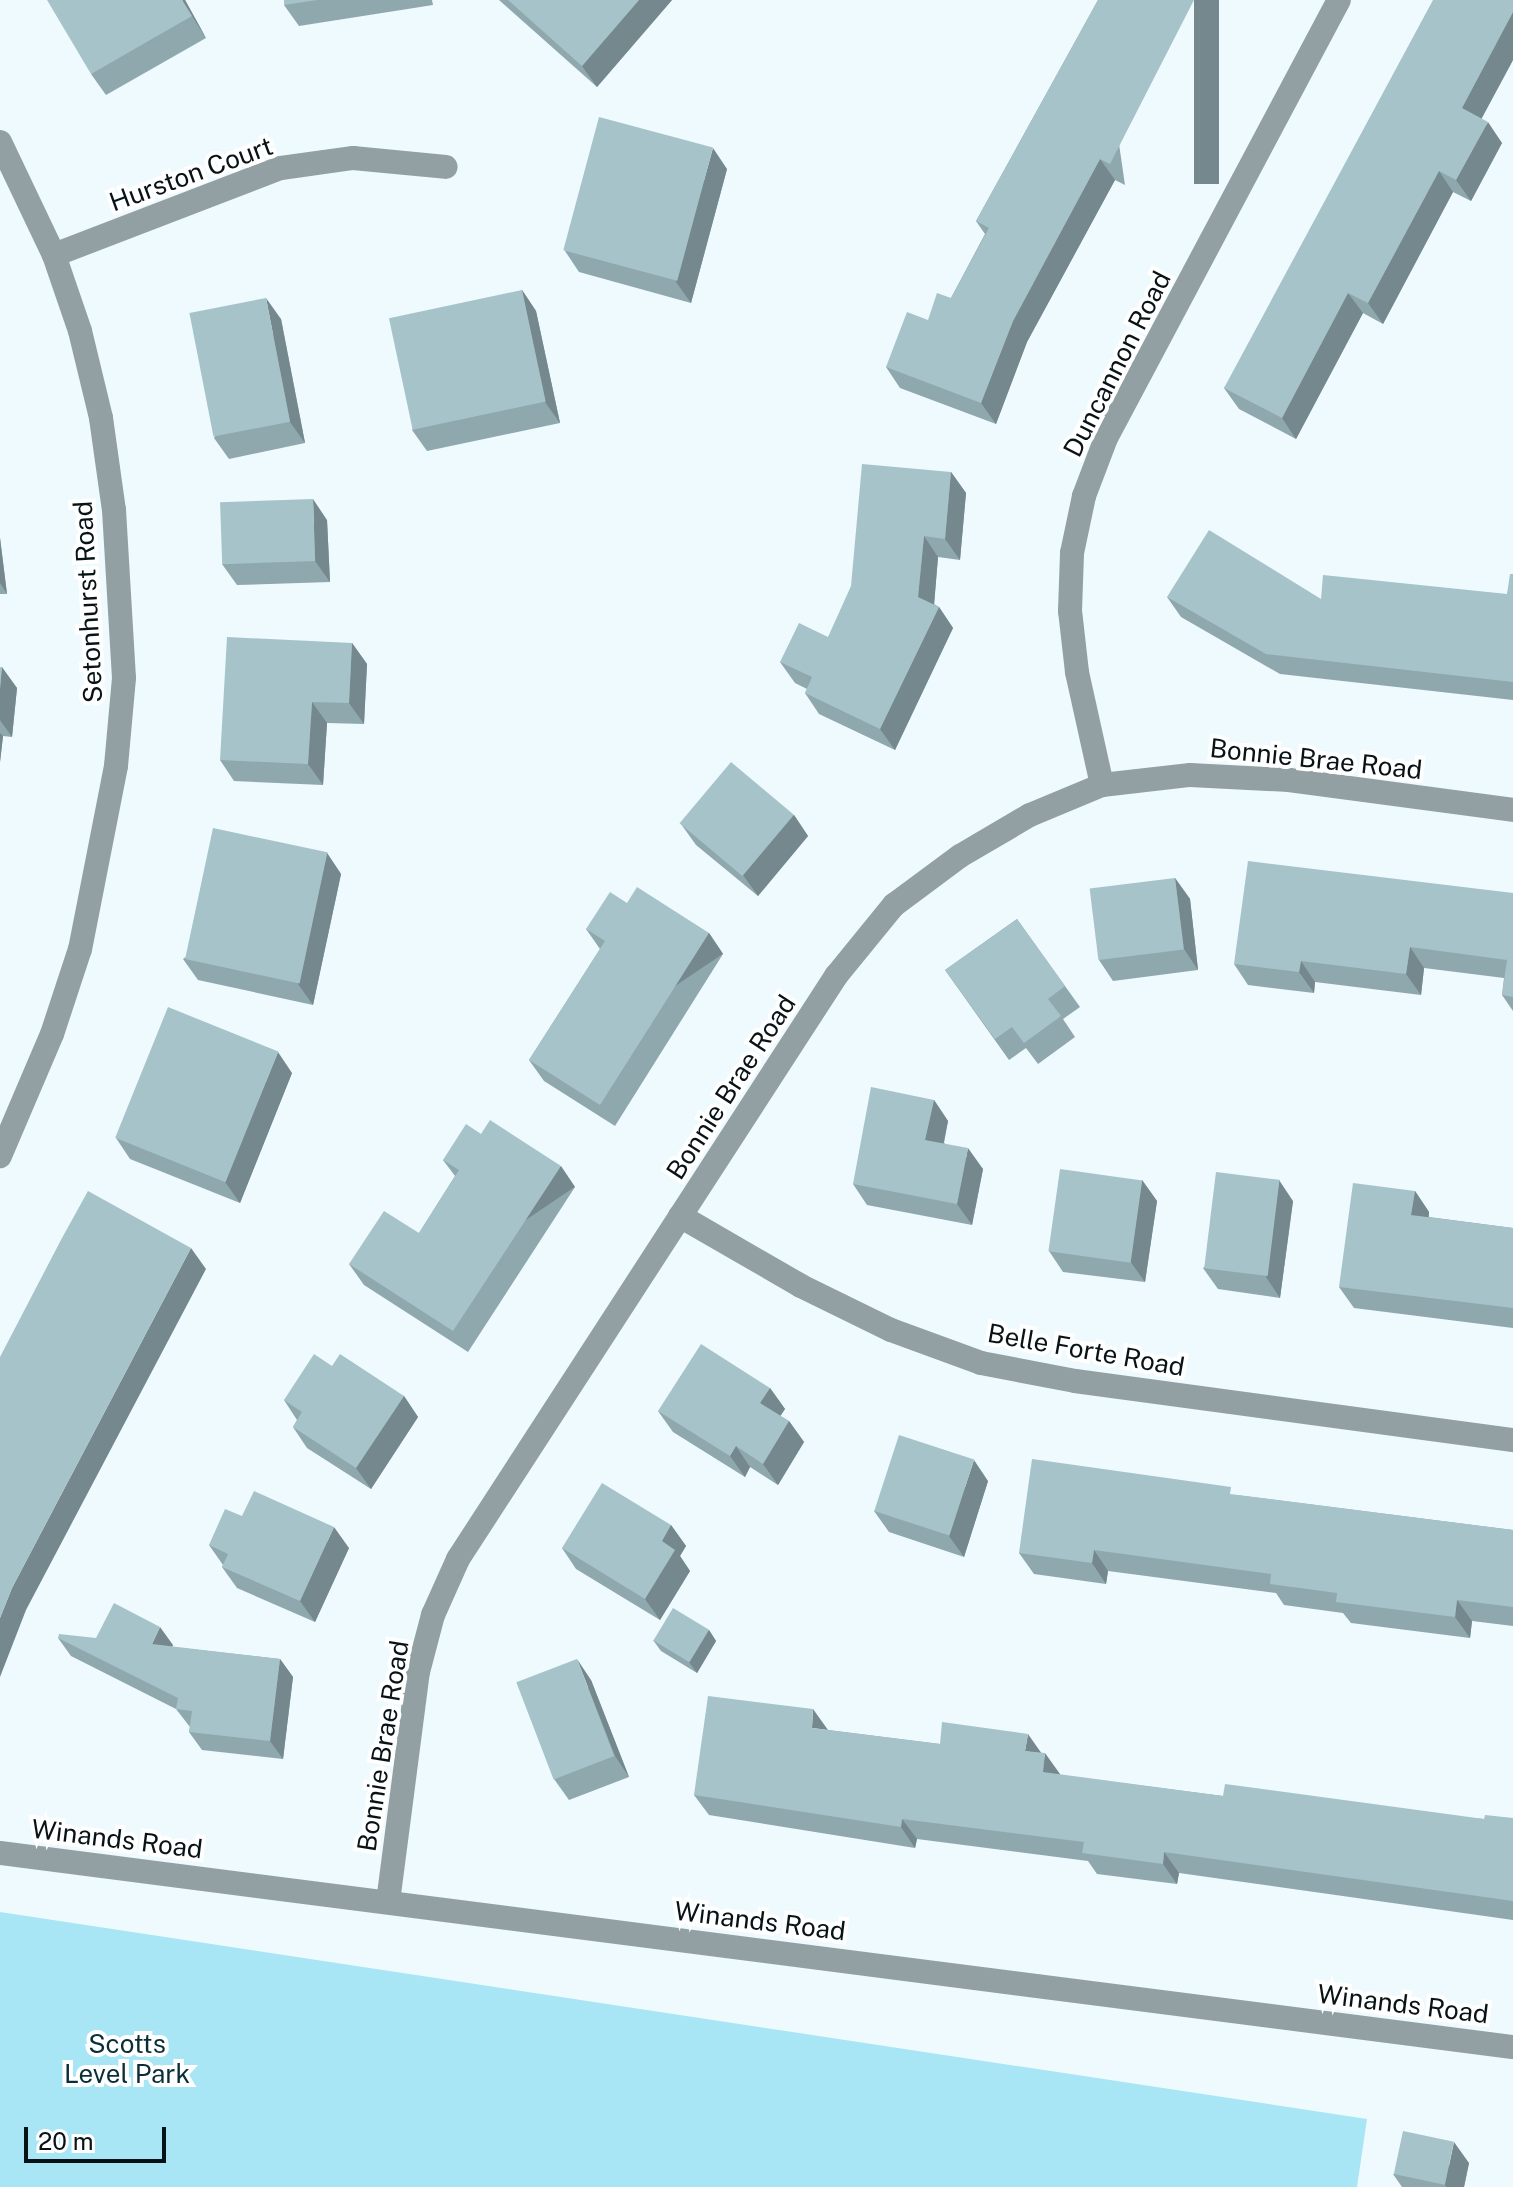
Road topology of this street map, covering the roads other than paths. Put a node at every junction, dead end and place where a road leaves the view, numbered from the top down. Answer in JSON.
{"nodes":[{"id":1,"x":1339,"y":0,"type":"edge"},
{"id":2,"x":0,"y":142,"type":"edge"},
{"id":3,"x":446,"y":167,"type":"dead end"},
{"id":4,"x":54,"y":255,"type":"junction"},
{"id":5,"x":1102,"y":785,"type":"junction"},
{"id":6,"x":1513,"y":810,"type":"edge"},
{"id":7,"x":0,"y":1156,"type":"edge"},
{"id":8,"x":680,"y":1216,"type":"junction"},
{"id":9,"x":1513,"y":1440,"type":"edge"},
{"id":10,"x":0,"y":1853,"type":"edge"},
{"id":11,"x":388,"y":1902,"type":"junction"},
{"id":12,"x":1513,"y":2047,"type":"edge"}],
"edges":[{"from":1,"to":5,"type":"street","name":"Duncannon Road"},
{"from":2,"to":4,"type":"street","name":"Setonhurst Road"},
{"from":3,"to":4,"type":"street","name":"Hurston Court"},
{"from":4,"to":7,"type":"street","name":"Setonhurst Road"},
{"from":5,"to":6,"type":"street","name":"Bonnie Brae Road"},
{"from":5,"to":8,"type":"street","name":"Bonnie Brae Road"},
{"from":8,"to":9,"type":"street","name":"Belle Forte Road"},
{"from":8,"to":11,"type":"street","name":"Bonnie Brae Road"},
{"from":10,"to":11,"type":"street","name":"Winands Road"},
{"from":11,"to":12,"type":"street","name":"Winands Road"}]}
